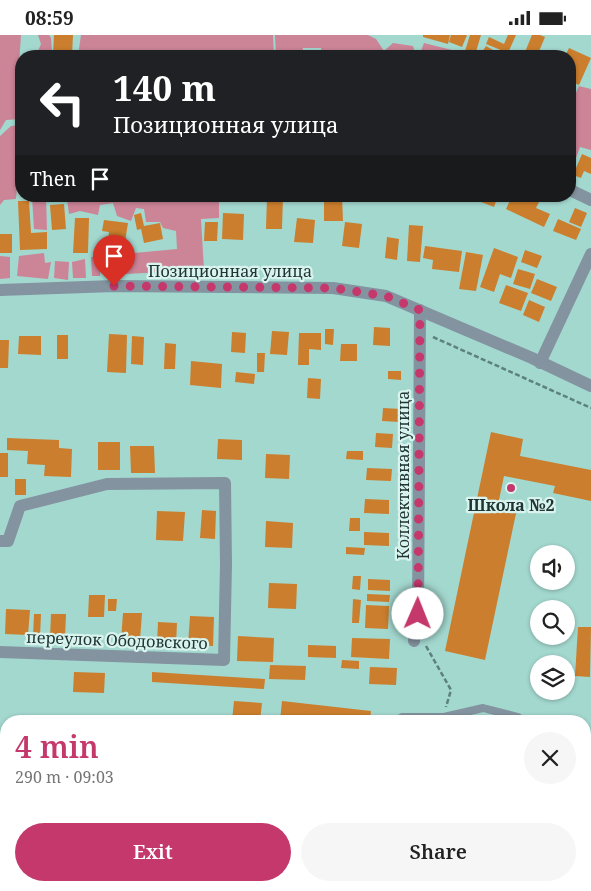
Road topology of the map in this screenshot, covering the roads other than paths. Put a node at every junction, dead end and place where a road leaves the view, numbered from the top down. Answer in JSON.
{"nodes":[{"id":1,"x":576,"y":193,"type":"edge"},
{"id":2,"x":591,"y":200,"type":"edge"},
{"id":3,"x":591,"y":254,"type":"edge"},
{"id":4,"x":0,"y":290,"type":"edge"},
{"id":5,"x":420,"y":310,"type":"junction"},
{"id":6,"x":540,"y":363,"type":"junction"},
{"id":7,"x":591,"y":386,"type":"edge"},
{"id":8,"x":0,"y":541,"type":"edge"},
{"id":9,"x":414,"y":641,"type":"road end"},
{"id":10,"x":0,"y":652,"type":"edge"},
{"id":11,"x":458,"y":715,"type":"edge"},
{"id":12,"x":510,"y":715,"type":"edge"}],
"edges":[{"from":1,"to":2,"type":"street"},
{"from":3,"to":6,"type":"street"},
{"from":4,"to":5,"type":"street","name":"Позиционная улица"},
{"from":5,"to":6,"type":"street","name":"Позиционная улица"},
{"from":5,"to":9,"type":"street","name":"Коллективная улица"},
{"from":6,"to":7,"type":"street","name":"Позиционная улица"},
{"from":8,"to":10,"type":"street","name":"переулок Ободовского"},
{"from":11,"to":12,"type":"lane"}]}
